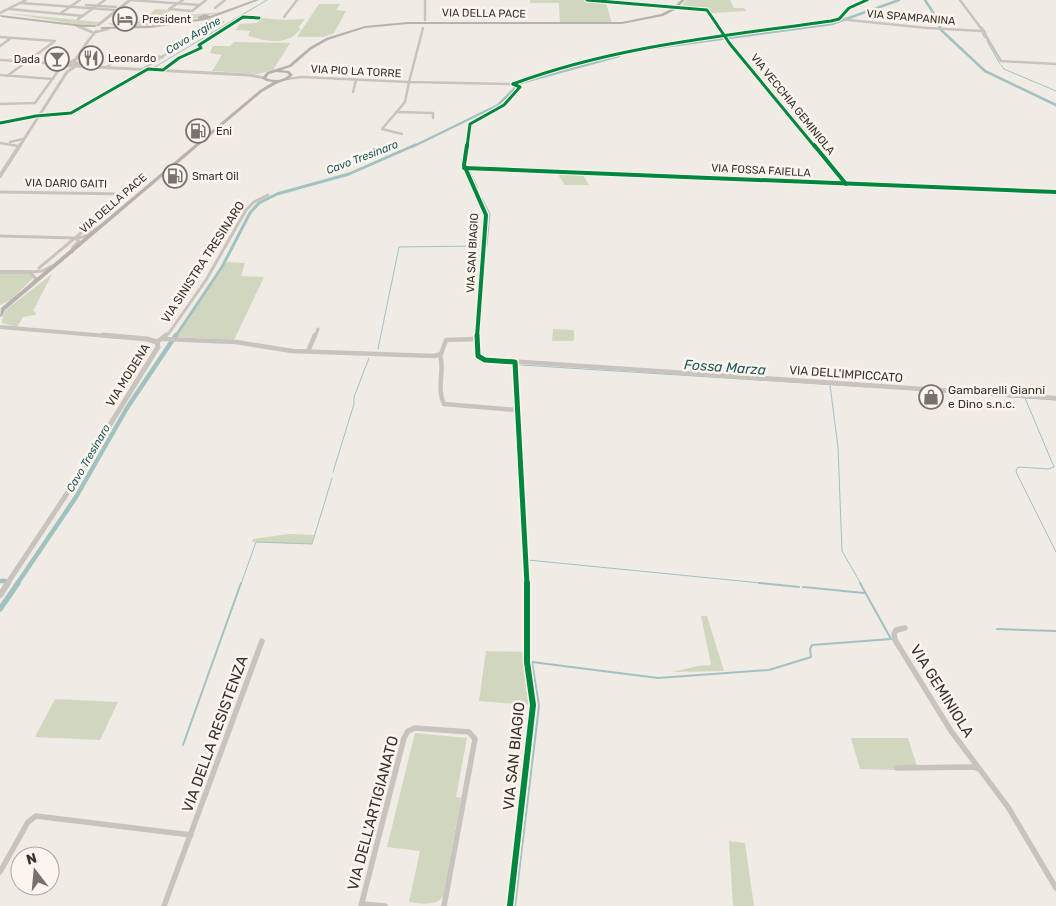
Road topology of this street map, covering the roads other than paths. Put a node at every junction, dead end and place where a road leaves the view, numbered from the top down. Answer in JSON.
{"nodes":[{"id":1,"x":26,"y":0,"type":"edge"},
{"id":2,"x":79,"y":0,"type":"edge"},
{"id":3,"x":105,"y":0,"type":"edge"},
{"id":4,"x":130,"y":0,"type":"edge"},
{"id":5,"x":183,"y":0,"type":"edge"},
{"id":6,"x":206,"y":0,"type":"edge"},
{"id":7,"x":225,"y":0,"type":"edge"},
{"id":8,"x":257,"y":0,"type":"edge"},
{"id":9,"x":297,"y":0,"type":"edge"},
{"id":10,"x":425,"y":0,"type":"edge"},
{"id":11,"x":587,"y":0,"type":"edge"},
{"id":12,"x":683,"y":0,"type":"edge"},
{"id":13,"x":867,"y":0,"type":"edge"},
{"id":14,"x":960,"y":0,"type":"edge"},
{"id":15,"x":157,"y":1,"type":"edge"},
{"id":16,"x":21,"y":3,"type":"junction"},
{"id":17,"x":74,"y":4,"type":"junction"},
{"id":18,"x":178,"y":4,"type":"junction"},
{"id":19,"x":200,"y":5,"type":"junction"},
{"id":20,"x":97,"y":6,"type":"junction"},
{"id":21,"x":70,"y":7,"type":"junction"},
{"id":22,"x":659,"y":7,"type":"dead end"},
{"id":23,"x":215,"y":8,"type":"dead end"},
{"id":24,"x":691,"y":8,"type":"dead end"},
{"id":25,"x":9,"y":9,"type":"junction"},
{"id":26,"x":93,"y":9,"type":"junction"},
{"id":27,"x":115,"y":9,"type":"junction"},
{"id":28,"x":60,"y":14,"type":"junction"},
{"id":29,"x":1,"y":15,"type":"edge"},
{"id":30,"x":83,"y":16,"type":"junction"},
{"id":31,"x":284,"y":17,"type":"dead end"},
{"id":32,"x":24,"y":18,"type":"junction"},
{"id":33,"x":78,"y":19,"type":"dead end"},
{"id":34,"x":104,"y":19,"type":"junction"},
{"id":35,"x":424,"y":20,"type":"dead end"},
{"id":36,"x":842,"y":20,"type":"junction"},
{"id":37,"x":69,"y":24,"type":"junction"},
{"id":38,"x":98,"y":28,"type":"junction"},
{"id":39,"x":119,"y":28,"type":"junction"},
{"id":40,"x":135,"y":28,"type":"junction"},
{"id":41,"x":423,"y":28,"type":"dead end"},
{"id":42,"x":983,"y":31,"type":"junction"},
{"id":43,"x":0,"y":37,"type":"edge"},
{"id":44,"x":727,"y":37,"type":"junction"},
{"id":45,"x":12,"y":38,"type":"junction"},
{"id":46,"x":88,"y":41,"type":"joint"},
{"id":47,"x":0,"y":46,"type":"edge"},
{"id":48,"x":171,"y":51,"type":"dead end"},
{"id":49,"x":163,"y":57,"type":"junction"},
{"id":50,"x":0,"y":60,"type":"edge"},
{"id":51,"x":27,"y":62,"type":"junction"},
{"id":52,"x":76,"y":64,"type":"junction"},
{"id":53,"x":1056,"y":64,"type":"edge"},
{"id":54,"x":66,"y":65,"type":"junction"},
{"id":55,"x":108,"y":66,"type":"junction"},
{"id":56,"x":290,"y":66,"type":"junction"},
{"id":57,"x":144,"y":69,"type":"junction"},
{"id":58,"x":276,"y":71,"type":"junction"},
{"id":59,"x":67,"y":72,"type":"junction"},
{"id":60,"x":290,"y":73,"type":"junction"},
{"id":61,"x":0,"y":75,"type":"edge"},
{"id":62,"x":7,"y":76,"type":"junction"},
{"id":63,"x":266,"y":77,"type":"junction"},
{"id":64,"x":301,"y":77,"type":"junction"},
{"id":65,"x":53,"y":79,"type":"junction"},
{"id":66,"x":288,"y":79,"type":"junction"},
{"id":67,"x":356,"y":80,"type":"junction"},
{"id":68,"x":278,"y":81,"type":"junction"},
{"id":69,"x":409,"y":82,"type":"junction"},
{"id":70,"x":515,"y":85,"type":"junction"},
{"id":71,"x":48,"y":86,"type":"junction"},
{"id":72,"x":58,"y":86,"type":"junction"},
{"id":73,"x":261,"y":91,"type":"junction"},
{"id":74,"x":353,"y":92,"type":"dead end"},
{"id":75,"x":0,"y":104,"type":"edge"},
{"id":76,"x":397,"y":112,"type":"junction"},
{"id":77,"x":433,"y":118,"type":"dead end"},
{"id":78,"x":402,"y":134,"type":"dead end"},
{"id":79,"x":0,"y":143,"type":"edge"},
{"id":80,"x":14,"y":143,"type":"junction"},
{"id":81,"x":21,"y":143,"type":"junction"},
{"id":82,"x":464,"y":168,"type":"junction"},
{"id":83,"x":0,"y":176,"type":"edge"},
{"id":84,"x":846,"y":184,"type":"junction"},
{"id":85,"x":0,"y":192,"type":"edge"},
{"id":86,"x":1056,"y":192,"type":"edge"},
{"id":87,"x":268,"y":195,"type":"dead end"},
{"id":88,"x":105,"y":223,"type":"junction"},
{"id":89,"x":0,"y":236,"type":"edge"},
{"id":90,"x":75,"y":238,"type":"junction"},
{"id":91,"x":72,"y":252,"type":"junction"},
{"id":92,"x":64,"y":259,"type":"junction"},
{"id":93,"x":39,"y":268,"type":"dead end"},
{"id":94,"x":0,"y":272,"type":"edge"},
{"id":95,"x":30,"y":272,"type":"junction"},
{"id":96,"x":30,"y":288,"type":"junction"},
{"id":97,"x":24,"y":292,"type":"junction"},
{"id":98,"x":0,"y":307,"type":"edge"},
{"id":99,"x":0,"y":315,"type":"edge"},
{"id":100,"x":0,"y":326,"type":"edge"},
{"id":101,"x":318,"y":329,"type":"dead end"},
{"id":102,"x":165,"y":339,"type":"junction"},
{"id":103,"x":477,"y":339,"type":"junction"},
{"id":104,"x":157,"y":342,"type":"junction"},
{"id":105,"x":308,"y":351,"type":"junction"},
{"id":106,"x":440,"y":355,"type":"junction"},
{"id":107,"x":515,"y":362,"type":"junction"},
{"id":108,"x":1056,"y":398,"type":"edge"},
{"id":109,"x":517,"y":410,"type":"junction"},
{"id":110,"x":3,"y":585,"type":"edge"},
{"id":111,"x":0,"y":595,"type":"edge"},
{"id":112,"x":905,"y":628,"type":"dead end"},
{"id":113,"x":262,"y":641,"type":"dead end"},
{"id":114,"x":897,"y":768,"type":"dead end"},
{"id":115,"x":981,"y":770,"type":"junction"},
{"id":116,"x":191,"y":835,"type":"junction"},
{"id":117,"x":0,"y":872,"type":"edge"},
{"id":118,"x":1056,"y":888,"type":"edge"},
{"id":119,"x":362,"y":905,"type":"edge"},
{"id":120,"x":164,"y":906,"type":"edge"},
{"id":121,"x":385,"y":906,"type":"edge"},
{"id":122,"x":444,"y":906,"type":"edge"},
{"id":123,"x":510,"y":906,"type":"edge"}],
"edges":[{"from":1,"to":16,"type":"street"},
{"from":2,"to":17,"type":"street"},
{"from":3,"to":20,"type":"street"},
{"from":4,"to":15,"type":"street"},
{"from":4,"to":27,"type":"street"},
{"from":5,"to":18,"type":"street"},
{"from":6,"to":19,"type":"street"},
{"from":7,"to":23,"type":"street"},
{"from":8,"to":40,"type":"main road"},
{"from":9,"to":31,"type":"street"},
{"from":10,"to":35,"type":"street"},
{"from":11,"to":22,"type":"street"},
{"from":12,"to":56,"type":"main road","name":"VIA DELLA PACE"},
{"from":13,"to":36,"type":"street"},
{"from":14,"to":42,"type":"street"},
{"from":15,"to":18,"type":"street"},
{"from":16,"to":21,"type":"street"},
{"from":16,"to":25,"type":"street"},
{"from":17,"to":20,"type":"street"},
{"from":17,"to":21,"type":"street"},
{"from":18,"to":19,"type":"street"},
{"from":18,"to":19,"type":"street"},
{"from":20,"to":26,"type":"street"},
{"from":20,"to":27,"type":"street"},
{"from":21,"to":26,"type":"street"},
{"from":21,"to":28,"type":"street"},
{"from":24,"to":44,"type":"street","name":"VIA VECCHIA GEMINIOLA"},
{"from":25,"to":28,"type":"street"},
{"from":25,"to":29,"type":"street"},
{"from":26,"to":27,"type":"street"},
{"from":26,"to":30,"type":"street"},
{"from":27,"to":34,"type":"street"},
{"from":28,"to":30,"type":"street"},
{"from":29,"to":32,"type":"main road"},
{"from":29,"to":32,"type":"main road"},
{"from":30,"to":33,"type":"street"},
{"from":32,"to":37,"type":"main road"},
{"from":34,"to":38,"type":"street"},
{"from":34,"to":38,"type":"street"},
{"from":36,"to":42,"type":"street","name":"VIA SPAMPANINA"},
{"from":36,"to":44,"type":"street"},
{"from":37,"to":38,"type":"main road"},
{"from":37,"to":38,"type":"main road"},
{"from":38,"to":39,"type":"main road"},
{"from":38,"to":39,"type":"street"},
{"from":38,"to":40,"type":"main road"},
{"from":38,"to":46,"type":"street"},
{"from":39,"to":40,"type":"main road"},
{"from":41,"to":69,"type":"street"},
{"from":42,"to":53,"type":"street"},
{"from":43,"to":45,"type":"street"},
{"from":44,"to":70,"type":"street"},
{"from":44,"to":84,"type":"street","name":"VIA VECCHIA GEMINIOLA"},
{"from":45,"to":47,"type":"street"},
{"from":45,"to":51,"type":"street"},
{"from":46,"to":52,"type":"street"},
{"from":48,"to":49,"type":"street"},
{"from":49,"to":55,"type":"street"},
{"from":49,"to":57,"type":"street"},
{"from":50,"to":51,"type":"street"},
{"from":51,"to":54,"type":"street"},
{"from":51,"to":62,"type":"street"},
{"from":52,"to":54,"type":"street"},
{"from":52,"to":55,"type":"street"},
{"from":52,"to":59,"type":"street"},
{"from":54,"to":59,"type":"street"},
{"from":54,"to":65,"type":"street"},
{"from":55,"to":57,"type":"street"},
{"from":56,"to":58,"type":"main road","name":"VIA DELLA PACE"},
{"from":56,"to":60,"type":"main road"},
{"from":57,"to":63,"type":"street"},
{"from":58,"to":60,"type":"main road"},
{"from":58,"to":63,"type":"main road","name":"VIA DELLA PACE"},
{"from":59,"to":72,"type":"street"},
{"from":60,"to":64,"type":"street","name":"VIA PIO LA TORRE"},
{"from":60,"to":66,"type":"main road"},
{"from":61,"to":62,"type":"street"},
{"from":62,"to":65,"type":"street"},
{"from":63,"to":68,"type":"main road"},
{"from":63,"to":73,"type":"main road","name":"VIA DELLA PACE"},
{"from":64,"to":66,"type":"street","name":"VIA PIO LA TORRE"},
{"from":64,"to":67,"type":"street","name":"VIA PIO LA TORRE"},
{"from":65,"to":71,"type":"street"},
{"from":66,"to":68,"type":"main road"},
{"from":67,"to":69,"type":"street","name":"VIA PIO LA TORRE"},
{"from":67,"to":74,"type":"street"},
{"from":68,"to":73,"type":"main road","name":"VIA DELLA PACE"},
{"from":69,"to":70,"type":"street"},
{"from":69,"to":76,"type":"street"},
{"from":70,"to":82,"type":"street"},
{"from":71,"to":72,"type":"street"},
{"from":71,"to":75,"type":"street"},
{"from":72,"to":81,"type":"street"},
{"from":73,"to":88,"type":"main road","name":"VIA DELLA PACE"},
{"from":76,"to":77,"type":"street"},
{"from":76,"to":78,"type":"street"},
{"from":79,"to":80,"type":"street"},
{"from":80,"to":81,"type":"street"},
{"from":80,"to":81,"type":"street"},
{"from":81,"to":83,"type":"street"},
{"from":82,"to":84,"type":"street","name":"VIA FOSSA FAIELLA"},
{"from":82,"to":103,"type":"street","name":"VIA SAN BIAGIO"},
{"from":84,"to":86,"type":"street","name":"VIA FOSSA FAIELLA"},
{"from":85,"to":90,"type":"street","name":"VIA DARIO GAITI"},
{"from":87,"to":102,"type":"street","name":"VIA SINISTRA TRESINARO"},
{"from":88,"to":90,"type":"street","name":"VIA DARIO GAITI"},
{"from":88,"to":91,"type":"main road","name":"VIA DELLA PACE"},
{"from":89,"to":90,"type":"street","name":"VIA DARIO GAITI"},
{"from":90,"to":91,"type":"street"},
{"from":90,"to":93,"type":"street","name":"VIA DARIO GAITI"},
{"from":91,"to":92,"type":"main road","name":"VIA DELLA PACE"},
{"from":92,"to":95,"type":"street"},
{"from":92,"to":96,"type":"main road","name":"VIA DELLA PACE"},
{"from":94,"to":95,"type":"street"},
{"from":95,"to":96,"type":"street"},
{"from":96,"to":97,"type":"main road","name":"VIA DELLA PACE"},
{"from":97,"to":98,"type":"main road","name":"VIA DELLA PACE"},
{"from":97,"to":99,"type":"main road","name":"VIA DELLA PACE"},
{"from":100,"to":104,"type":"street","name":"VIA MODENA"},
{"from":101,"to":105,"type":"street"},
{"from":102,"to":104,"type":"street","name":"VIA SINISTRA TRESINARO"},
{"from":102,"to":105,"type":"street"},
{"from":103,"to":106,"type":"street"},
{"from":103,"to":107,"type":"street","name":"VIA DELL'IMPICCATO"},
{"from":104,"to":110,"type":"street","name":"VIA MODENA"},
{"from":105,"to":106,"type":"street"},
{"from":106,"to":109,"type":"street"},
{"from":107,"to":108,"type":"street","name":"VIA DELL'IMPICCATO"},
{"from":107,"to":109,"type":"street"},
{"from":109,"to":123,"type":"street","name":"VIA SAN BIAGIO"},
{"from":110,"to":111,"type":"street","name":"VIA MODENA"},
{"from":112,"to":115,"type":"street","name":"VIA GEMINIOLA"},
{"from":113,"to":116,"type":"street","name":"VIA DELLA RESISTENZA"},
{"from":114,"to":115,"type":"street"},
{"from":115,"to":118,"type":"street","name":"VIA GEMINIOLA"},
{"from":116,"to":117,"type":"street"},
{"from":116,"to":120,"type":"street","name":"VIA DELLA RESISTENZA"},
{"from":119,"to":121,"type":"street","name":"VIA DELL'ARTIGIANATO"},
{"from":119,"to":122,"type":"street","name":"VIA DELL'ARTIGIANATO"}]}
